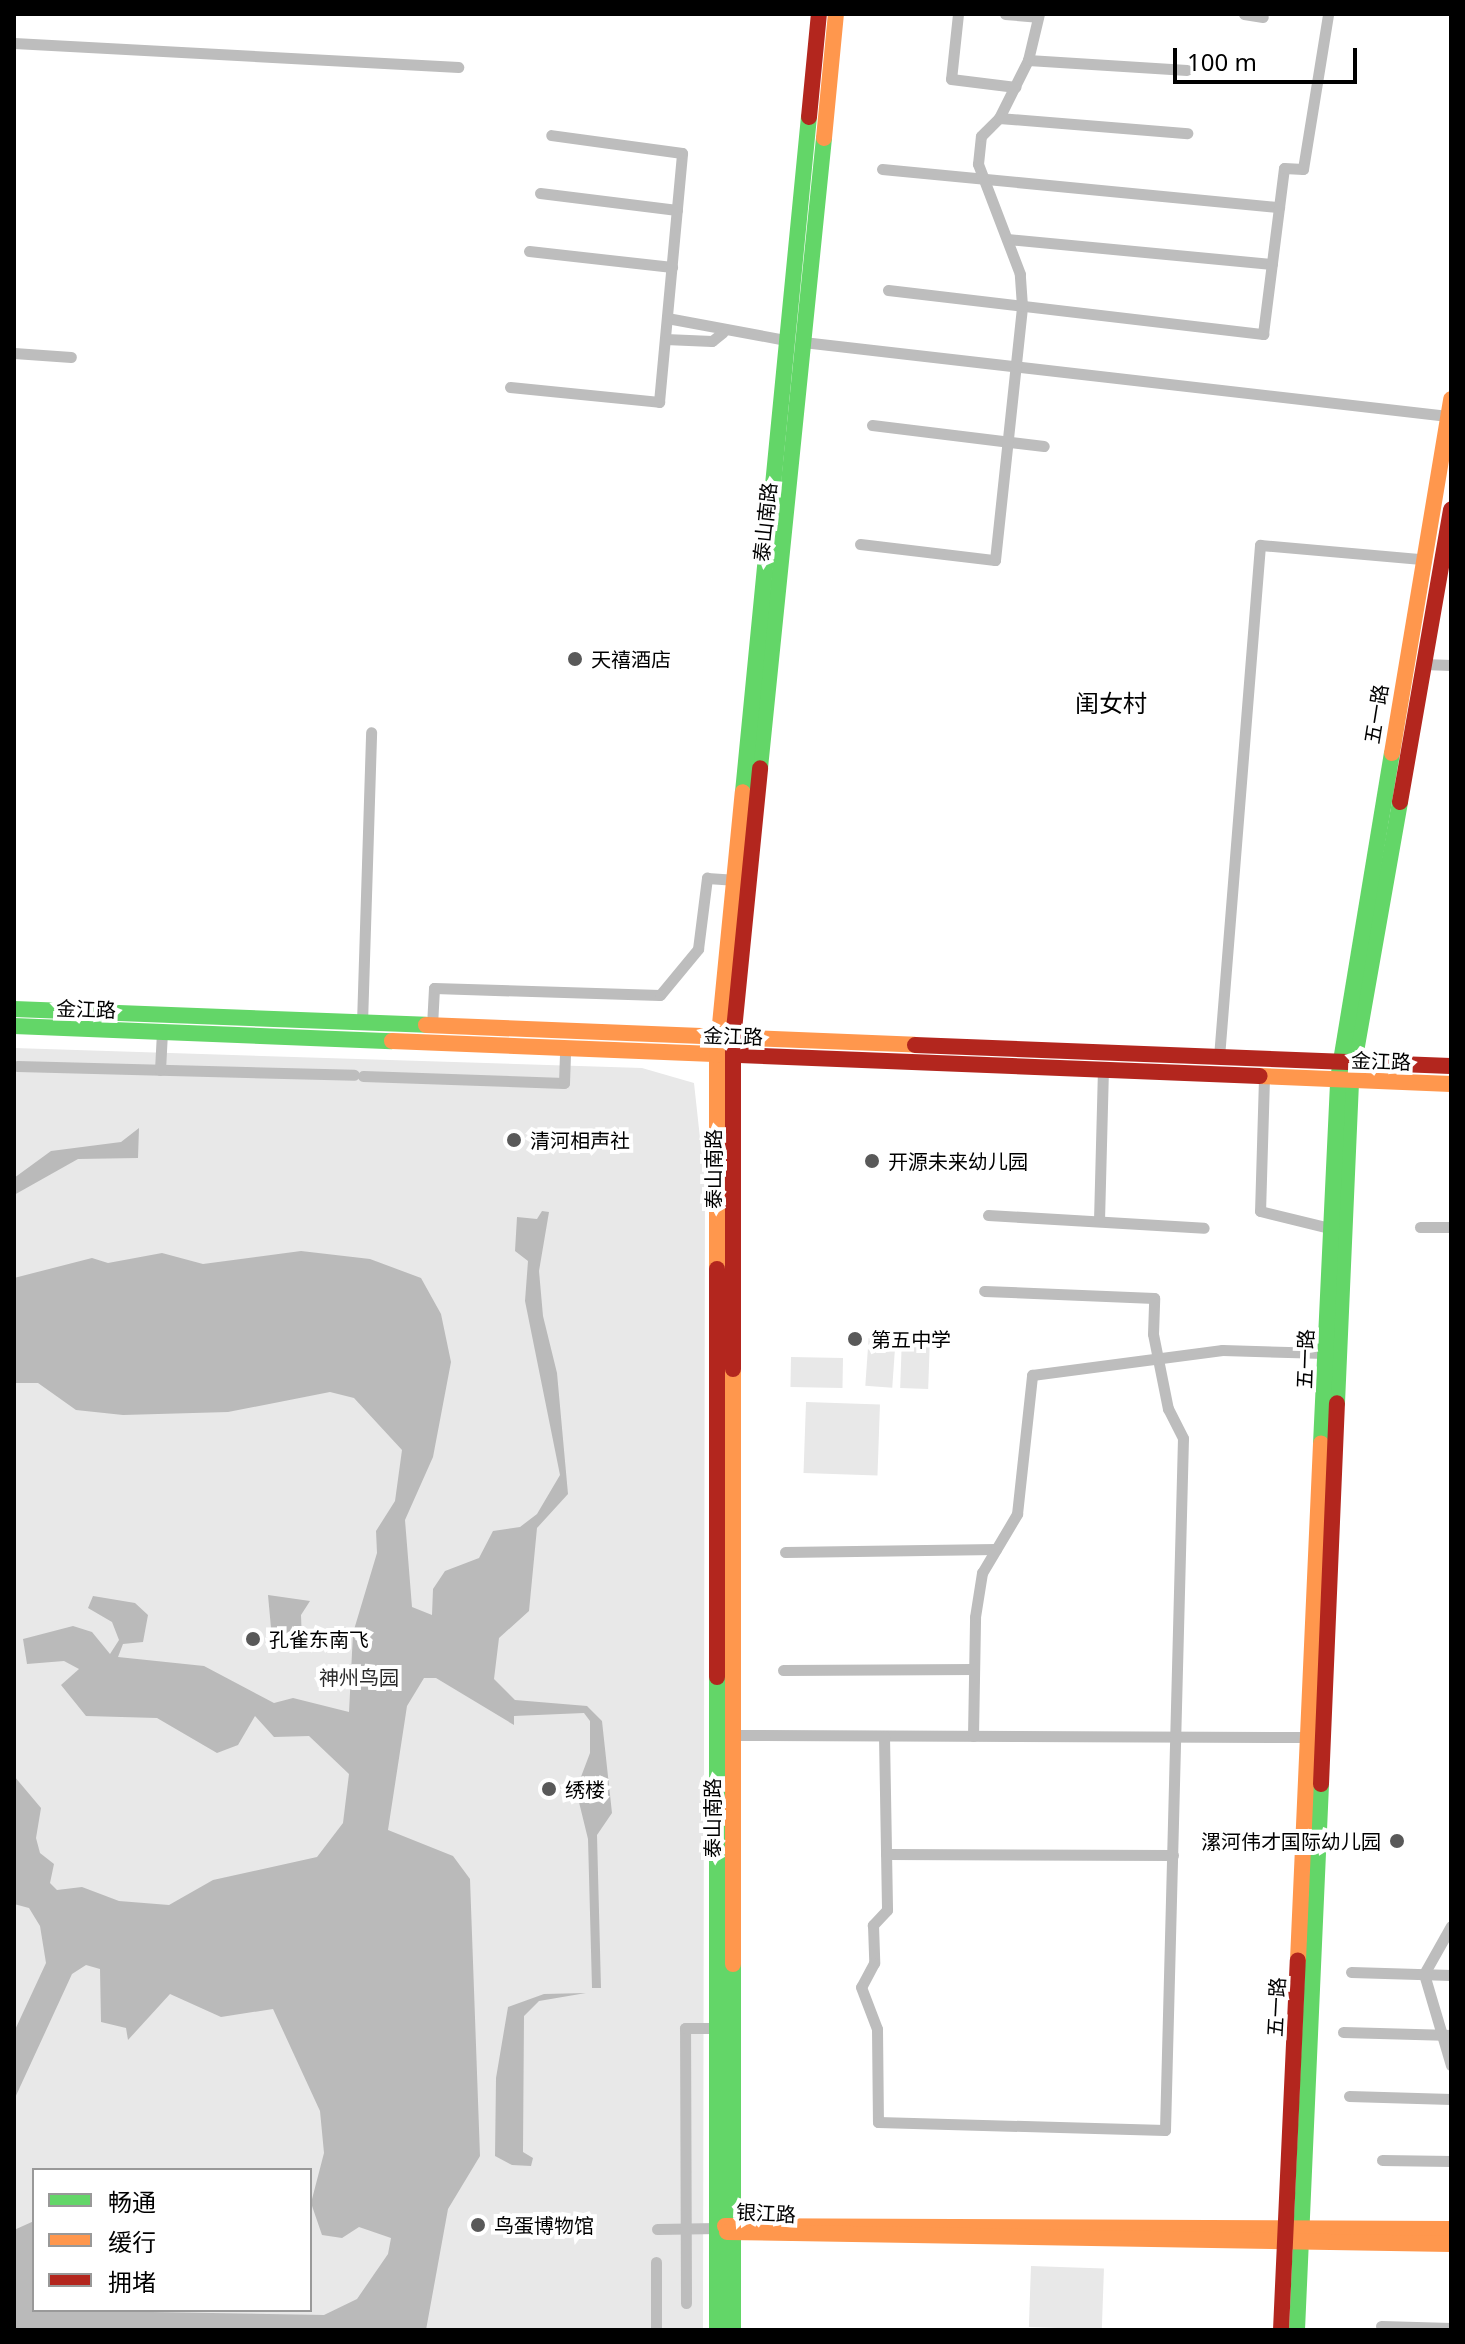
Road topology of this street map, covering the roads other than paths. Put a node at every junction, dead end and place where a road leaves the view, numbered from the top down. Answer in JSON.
{"nodes":[{"id":1,"x":819,"y":14,"type":"edge"},
{"id":2,"x":836,"y":14,"type":"edge"},
{"id":3,"x":958,"y":14,"type":"edge"},
{"id":4,"x":1005,"y":14,"type":"edge"},
{"id":5,"x":1244,"y":14,"type":"edge"},
{"id":6,"x":1328,"y":14,"type":"edge"},
{"id":7,"x":1038,"y":15,"type":"edge"},
{"id":8,"x":1263,"y":17,"type":"dead end"},
{"id":9,"x":14,"y":43,"type":"edge"},
{"id":10,"x":1028,"y":60,"type":"junction"},
{"id":11,"x":458,"y":67,"type":"dead end"},
{"id":12,"x":1187,"y":70,"type":"dead end"},
{"id":13,"x":1016,"y":87,"type":"junction"},
{"id":14,"x":999,"y":118,"type":"junction"},
{"id":15,"x":1187,"y":133,"type":"dead end"},
{"id":16,"x":551,"y":135,"type":"dead end"},
{"id":17,"x":882,"y":169,"type":"dead end"},
{"id":18,"x":985,"y":180,"type":"junction"},
{"id":19,"x":540,"y":193,"type":"dead end"},
{"id":20,"x":1279,"y":207,"type":"junction"},
{"id":21,"x":677,"y":210,"type":"junction"},
{"id":22,"x":1007,"y":239,"type":"junction"},
{"id":23,"x":529,"y":251,"type":"dead end"},
{"id":24,"x":1272,"y":264,"type":"junction"},
{"id":25,"x":672,"y":267,"type":"junction"},
{"id":26,"x":888,"y":290,"type":"dead end"},
{"id":27,"x":1022,"y":306,"type":"junction"},
{"id":28,"x":667,"y":318,"type":"junction"},
{"id":29,"x":723,"y":332,"type":"junction"},
{"id":30,"x":665,"y":339,"type":"junction"},
{"id":31,"x":786,"y":340,"type":"junction"},
{"id":32,"x":803,"y":342,"type":"junction"},
{"id":33,"x":14,"y":353,"type":"edge"},
{"id":34,"x":71,"y":357,"type":"dead end"},
{"id":35,"x":1015,"y":369,"type":"junction"},
{"id":36,"x":510,"y":387,"type":"dead end"},
{"id":37,"x":1451,"y":399,"type":"edge"},
{"id":38,"x":872,"y":425,"type":"dead end"},
{"id":39,"x":1448,"y":428,"type":"edge"},
{"id":40,"x":1008,"y":442,"type":"junction"},
{"id":41,"x":1044,"y":446,"type":"dead end"},
{"id":42,"x":1451,"y":509,"type":"edge"},
{"id":43,"x":860,"y":544,"type":"dead end"},
{"id":44,"x":1421,"y":559,"type":"junction"},
{"id":45,"x":1423,"y":664,"type":"junction"},
{"id":46,"x":1451,"y":665,"type":"edge"},
{"id":47,"x":371,"y":732,"type":"dead end"},
{"id":48,"x":747,"y":818,"type":"junction"},
{"id":49,"x":733,"y":880,"type":"junction"},
{"id":50,"x":14,"y":1009,"type":"edge"},
{"id":51,"x":362,"y":1023,"type":"junction"},
{"id":52,"x":162,"y":1024,"type":"junction"},
{"id":53,"x":14,"y":1026,"type":"edge"},
{"id":54,"x":432,"y":1026,"type":"junction"},
{"id":55,"x":432,"y":1044,"type":"junction"},
{"id":56,"x":725,"y":1048,"type":"junction"},
{"id":57,"x":565,"y":1050,"type":"junction"},
{"id":58,"x":1219,"y":1057,"type":"junction"},
{"id":59,"x":1016,"y":1058,"type":"junction"},
{"id":60,"x":1346,"y":1062,"type":"junction"},
{"id":61,"x":17,"y":1066,"type":"dead end"},
{"id":62,"x":1451,"y":1066,"type":"edge"},
{"id":63,"x":160,"y":1070,"type":"junction"},
{"id":64,"x":1103,"y":1071,"type":"junction"},
{"id":65,"x":1264,"y":1078,"type":"junction"},
{"id":66,"x":1344,"y":1080,"type":"junction"},
{"id":67,"x":1451,"y":1084,"type":"edge"},
{"id":68,"x":988,"y":1215,"type":"dead end"},
{"id":69,"x":1099,"y":1221,"type":"junction"},
{"id":70,"x":1420,"y":1227,"type":"dead end"},
{"id":71,"x":1451,"y":1227,"type":"edge"},
{"id":72,"x":1204,"y":1228,"type":"dead end"},
{"id":73,"x":1330,"y":1228,"type":"junction"},
{"id":74,"x":984,"y":1291,"type":"dead end"},
{"id":75,"x":1325,"y":1353,"type":"junction"},
{"id":76,"x":1160,"y":1358,"type":"junction"},
{"id":77,"x":996,"y":1549,"type":"junction"},
{"id":78,"x":785,"y":1552,"type":"dead end"},
{"id":79,"x":974,"y":1669,"type":"junction"},
{"id":80,"x":783,"y":1670,"type":"dead end"},
{"id":81,"x":724,"y":1735,"type":"junction"},
{"id":82,"x":884,"y":1736,"type":"junction"},
{"id":83,"x":973,"y":1736,"type":"junction"},
{"id":84,"x":1173,"y":1737,"type":"junction"},
{"id":85,"x":1317,"y":1737,"type":"junction"},
{"id":86,"x":886,"y":1854,"type":"junction"},
{"id":87,"x":1173,"y":1855,"type":"junction"},
{"id":88,"x":1451,"y":1926,"type":"edge"},
{"id":89,"x":1351,"y":1972,"type":"dead end"},
{"id":90,"x":1424,"y":1974,"type":"junction"},
{"id":91,"x":1451,"y":1975,"type":"edge"},
{"id":92,"x":716,"y":2028,"type":"junction"},
{"id":93,"x":1343,"y":2032,"type":"dead end"},
{"id":94,"x":1446,"y":2035,"type":"edge"},
{"id":95,"x":1451,"y":2065,"type":"edge"},
{"id":96,"x":1349,"y":2096,"type":"dead end"},
{"id":97,"x":1451,"y":2099,"type":"edge"},
{"id":98,"x":1382,"y":2160,"type":"dead end"},
{"id":99,"x":1451,"y":2161,"type":"edge"},
{"id":100,"x":686,"y":2228,"type":"junction"},
{"id":101,"x":657,"y":2229,"type":"dead end"},
{"id":102,"x":729,"y":2229,"type":"junction"},
{"id":103,"x":1451,"y":2229,"type":"edge"},
{"id":104,"x":1294,"y":2233,"type":"junction"},
{"id":105,"x":1451,"y":2244,"type":"edge"},
{"id":106,"x":656,"y":2262,"type":"dead end"},
{"id":107,"x":686,"y":2303,"type":"dead end"},
{"id":108,"x":1381,"y":2326,"type":"dead end"},
{"id":109,"x":1451,"y":2328,"type":"edge"},
{"id":110,"x":656,"y":2330,"type":"edge"},
{"id":111,"x":717,"y":2330,"type":"edge"},
{"id":112,"x":733,"y":2330,"type":"edge"},
{"id":113,"x":1281,"y":2330,"type":"edge"},
{"id":114,"x":1297,"y":2330,"type":"edge"}],
"edges":[{"from":1,"to":31,"type":"street","name":"泰山南路"},
{"from":2,"to":32,"type":"street","name":"泰山南路"},
{"from":3,"to":13,"type":"street"},
{"from":4,"to":7,"type":"street"},
{"from":5,"to":8,"type":"street"},
{"from":6,"to":20,"type":"street"},
{"from":7,"to":10,"type":"street"},
{"from":9,"to":11,"type":"street"},
{"from":10,"to":12,"type":"street"},
{"from":10,"to":13,"type":"street"},
{"from":13,"to":14,"type":"street"},
{"from":14,"to":15,"type":"street"},
{"from":14,"to":18,"type":"street"},
{"from":16,"to":21,"type":"street"},
{"from":17,"to":18,"type":"street"},
{"from":18,"to":20,"type":"street"},
{"from":18,"to":22,"type":"street"},
{"from":19,"to":21,"type":"street"},
{"from":20,"to":24,"type":"street"},
{"from":21,"to":25,"type":"street"},
{"from":22,"to":24,"type":"street"},
{"from":22,"to":27,"type":"street"},
{"from":23,"to":25,"type":"street"},
{"from":24,"to":27,"type":"street"},
{"from":25,"to":28,"type":"street"},
{"from":26,"to":27,"type":"street"},
{"from":27,"to":35,"type":"street"},
{"from":28,"to":29,"type":"street"},
{"from":28,"to":30,"type":"street"},
{"from":29,"to":30,"type":"street"},
{"from":29,"to":31,"type":"street"},
{"from":30,"to":36,"type":"street"},
{"from":31,"to":32,"type":"street"},
{"from":31,"to":48,"type":"street","name":"泰山南路"},
{"from":32,"to":35,"type":"street"},
{"from":32,"to":48,"type":"street","name":"泰山南路"},
{"from":33,"to":34,"type":"street"},
{"from":35,"to":39,"type":"street"},
{"from":35,"to":40,"type":"street"},
{"from":37,"to":39,"type":"street","name":"五一路"},
{"from":38,"to":40,"type":"street"},
{"from":39,"to":44,"type":"street","name":"五一路"},
{"from":40,"to":41,"type":"street"},
{"from":40,"to":43,"type":"street"},
{"from":42,"to":45,"type":"street","name":"五一路"},
{"from":44,"to":58,"type":"street"},
{"from":44,"to":60,"type":"street","name":"五一路"},
{"from":45,"to":46,"type":"street"},
{"from":45,"to":60,"type":"street","name":"五一路"},
{"from":47,"to":51,"type":"street"},
{"from":48,"to":49,"type":"street","name":"泰山南路"},
{"from":48,"to":56,"type":"street","name":"泰山南路"},
{"from":49,"to":54,"type":"street"},
{"from":49,"to":56,"type":"street","name":"泰山南路"},
{"from":50,"to":52,"type":"street","name":"金江路"},
{"from":51,"to":52,"type":"street","name":"金江路"},
{"from":51,"to":54,"type":"street","name":"金江路"},
{"from":52,"to":53,"type":"street","name":"金江路"},
{"from":52,"to":55,"type":"street","name":"金江路"},
{"from":52,"to":63,"type":"street"},
{"from":54,"to":55,"type":"street"},
{"from":54,"to":56,"type":"street","name":"金江路"},
{"from":55,"to":57,"type":"street","name":"金江路"},
{"from":56,"to":57,"type":"street","name":"金江路"},
{"from":56,"to":59,"type":"street","name":"金江路"},
{"from":56,"to":81,"type":"street","name":"泰山南路"},
{"from":57,"to":63,"type":"street"},
{"from":58,"to":59,"type":"street","name":"金江路"},
{"from":58,"to":60,"type":"street","name":"金江路"},
{"from":59,"to":64,"type":"street","name":"金江路"},
{"from":60,"to":62,"type":"street","name":"金江路"},
{"from":60,"to":66,"type":"street","name":"五一路"},
{"from":61,"to":63,"type":"street"},
{"from":64,"to":65,"type":"street","name":"金江路"},
{"from":64,"to":69,"type":"street"},
{"from":65,"to":66,"type":"street","name":"金江路"},
{"from":65,"to":73,"type":"street"},
{"from":66,"to":67,"type":"street","name":"金江路"},
{"from":66,"to":73,"type":"street","name":"五一路"},
{"from":66,"to":85,"type":"street","name":"五一路"},
{"from":68,"to":69,"type":"street"},
{"from":69,"to":72,"type":"street"},
{"from":70,"to":71,"type":"street"},
{"from":73,"to":75,"type":"street","name":"五一路"},
{"from":74,"to":76,"type":"street"},
{"from":75,"to":76,"type":"street"},
{"from":75,"to":85,"type":"street","name":"五一路"},
{"from":76,"to":77,"type":"street"},
{"from":76,"to":84,"type":"street"},
{"from":77,"to":78,"type":"street"},
{"from":77,"to":79,"type":"street"},
{"from":79,"to":80,"type":"street"},
{"from":79,"to":83,"type":"street"},
{"from":81,"to":82,"type":"street"},
{"from":81,"to":92,"type":"street","name":"泰山南路"},
{"from":81,"to":102,"type":"street","name":"泰山南路"},
{"from":82,"to":83,"type":"street"},
{"from":82,"to":86,"type":"street"},
{"from":83,"to":84,"type":"street"},
{"from":84,"to":85,"type":"street"},
{"from":84,"to":87,"type":"street"},
{"from":85,"to":104,"type":"street","name":"五一路"},
{"from":86,"to":87,"type":"street"},
{"from":86,"to":87,"type":"street"},
{"from":88,"to":90,"type":"street"},
{"from":89,"to":90,"type":"street"},
{"from":90,"to":91,"type":"street"},
{"from":90,"to":94,"type":"street"},
{"from":92,"to":100,"type":"street"},
{"from":92,"to":102,"type":"street","name":"泰山南路"},
{"from":93,"to":94,"type":"street"},
{"from":94,"to":95,"type":"street"},
{"from":96,"to":97,"type":"street"},
{"from":98,"to":99,"type":"street"},
{"from":100,"to":101,"type":"street"},
{"from":100,"to":102,"type":"street"},
{"from":100,"to":107,"type":"street"},
{"from":102,"to":104,"type":"street","name":"银江路"},
{"from":102,"to":111,"type":"street","name":"泰山南路"},
{"from":102,"to":112,"type":"street","name":"泰山南路"},
{"from":103,"to":104,"type":"street","name":"银江路"},
{"from":104,"to":105,"type":"street","name":"银江路"},
{"from":104,"to":113,"type":"street","name":"五一路"},
{"from":104,"to":114,"type":"street","name":"五一路"},
{"from":106,"to":110,"type":"street"},
{"from":108,"to":109,"type":"street"}]}
